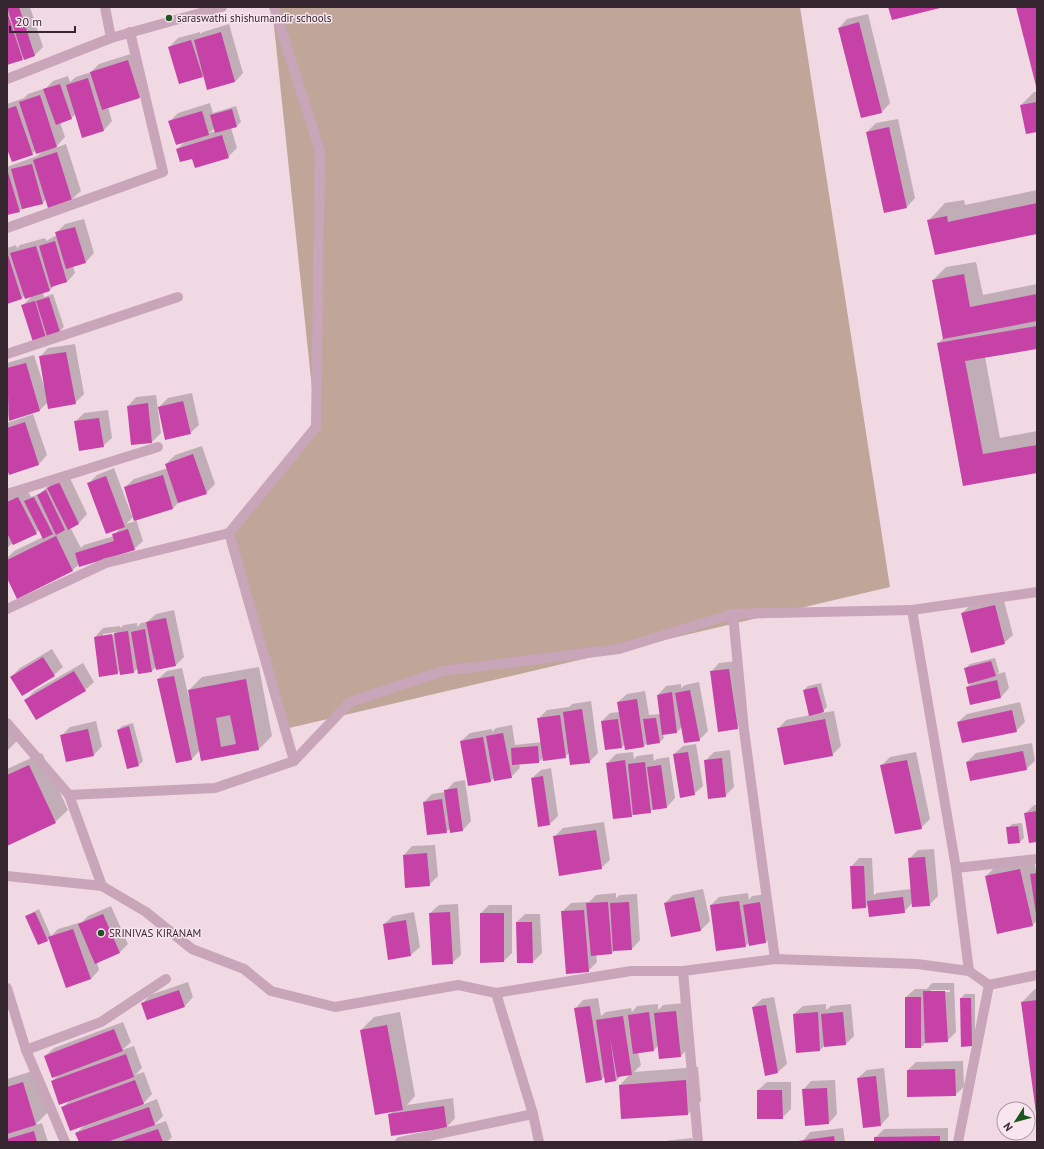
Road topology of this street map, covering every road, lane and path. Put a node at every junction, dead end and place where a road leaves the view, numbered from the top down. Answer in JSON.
{"nodes":[{"id":1,"x":105,"y":7,"type":"edge"},
{"id":2,"x":222,"y":7,"type":"edge"},
{"id":3,"x":274,"y":7,"type":"edge"},
{"id":4,"x":130,"y":32,"type":"junction"},
{"id":5,"x":111,"y":38,"type":"junction"},
{"id":6,"x":7,"y":79,"type":"edge"},
{"id":7,"x":7,"y":228,"type":"edge"},
{"id":8,"x":178,"y":297,"type":"dead end"},
{"id":9,"x":7,"y":354,"type":"edge"},
{"id":10,"x":158,"y":447,"type":"dead end"},
{"id":11,"x":7,"y":494,"type":"edge"},
{"id":12,"x":229,"y":533,"type":"junction"},
{"id":13,"x":1037,"y":592,"type":"edge"},
{"id":14,"x":7,"y":609,"type":"edge"},
{"id":15,"x":912,"y":610,"type":"junction"},
{"id":16,"x":733,"y":614,"type":"junction"},
{"id":17,"x":7,"y":723,"type":"edge"},
{"id":18,"x":294,"y":761,"type":"junction"},
{"id":19,"x":69,"y":795,"type":"junction"},
{"id":20,"x":1037,"y":859,"type":"edge"},
{"id":21,"x":956,"y":868,"type":"junction"},
{"id":22,"x":7,"y":876,"type":"edge"},
{"id":23,"x":102,"y":886,"type":"junction"},
{"id":24,"x":775,"y":959,"type":"junction"},
{"id":25,"x":683,"y":971,"type":"junction"},
{"id":26,"x":968,"y":971,"type":"junction"},
{"id":27,"x":1037,"y":976,"type":"edge"},
{"id":28,"x":166,"y":979,"type":"dead end"},
{"id":29,"x":989,"y":985,"type":"junction"},
{"id":30,"x":7,"y":988,"type":"edge"},
{"id":31,"x":496,"y":993,"type":"junction"},
{"id":32,"x":26,"y":1050,"type":"junction"},
{"id":33,"x":533,"y":1114,"type":"junction"},
{"id":34,"x":64,"y":1142,"type":"edge"},
{"id":35,"x":400,"y":1142,"type":"edge"},
{"id":36,"x":539,"y":1142,"type":"edge"},
{"id":37,"x":698,"y":1142,"type":"edge"},
{"id":38,"x":958,"y":1142,"type":"edge"}],
"edges":[{"from":1,"to":5,"type":"street"},
{"from":2,"to":4,"type":"street"},
{"from":3,"to":12,"type":"street"},
{"from":4,"to":5,"type":"street"},
{"from":4,"to":7,"type":"street"},
{"from":5,"to":6,"type":"street"},
{"from":8,"to":9,"type":"street"},
{"from":10,"to":11,"type":"street"},
{"from":12,"to":14,"type":"street"},
{"from":12,"to":18,"type":"street"},
{"from":13,"to":15,"type":"street"},
{"from":15,"to":16,"type":"street"},
{"from":15,"to":21,"type":"street"},
{"from":16,"to":18,"type":"street"},
{"from":16,"to":24,"type":"street"},
{"from":17,"to":19,"type":"street"},
{"from":18,"to":19,"type":"street"},
{"from":19,"to":23,"type":"street"},
{"from":20,"to":21,"type":"street"},
{"from":21,"to":26,"type":"street"},
{"from":22,"to":23,"type":"street"},
{"from":23,"to":31,"type":"street"},
{"from":24,"to":25,"type":"street"},
{"from":24,"to":26,"type":"street"},
{"from":25,"to":31,"type":"street"},
{"from":25,"to":37,"type":"street"},
{"from":26,"to":29,"type":"street"},
{"from":27,"to":29,"type":"street"},
{"from":28,"to":32,"type":"street"},
{"from":29,"to":38,"type":"street"},
{"from":30,"to":32,"type":"street"},
{"from":31,"to":33,"type":"street"},
{"from":32,"to":34,"type":"street"},
{"from":33,"to":35,"type":"street"},
{"from":33,"to":36,"type":"street"}]}
